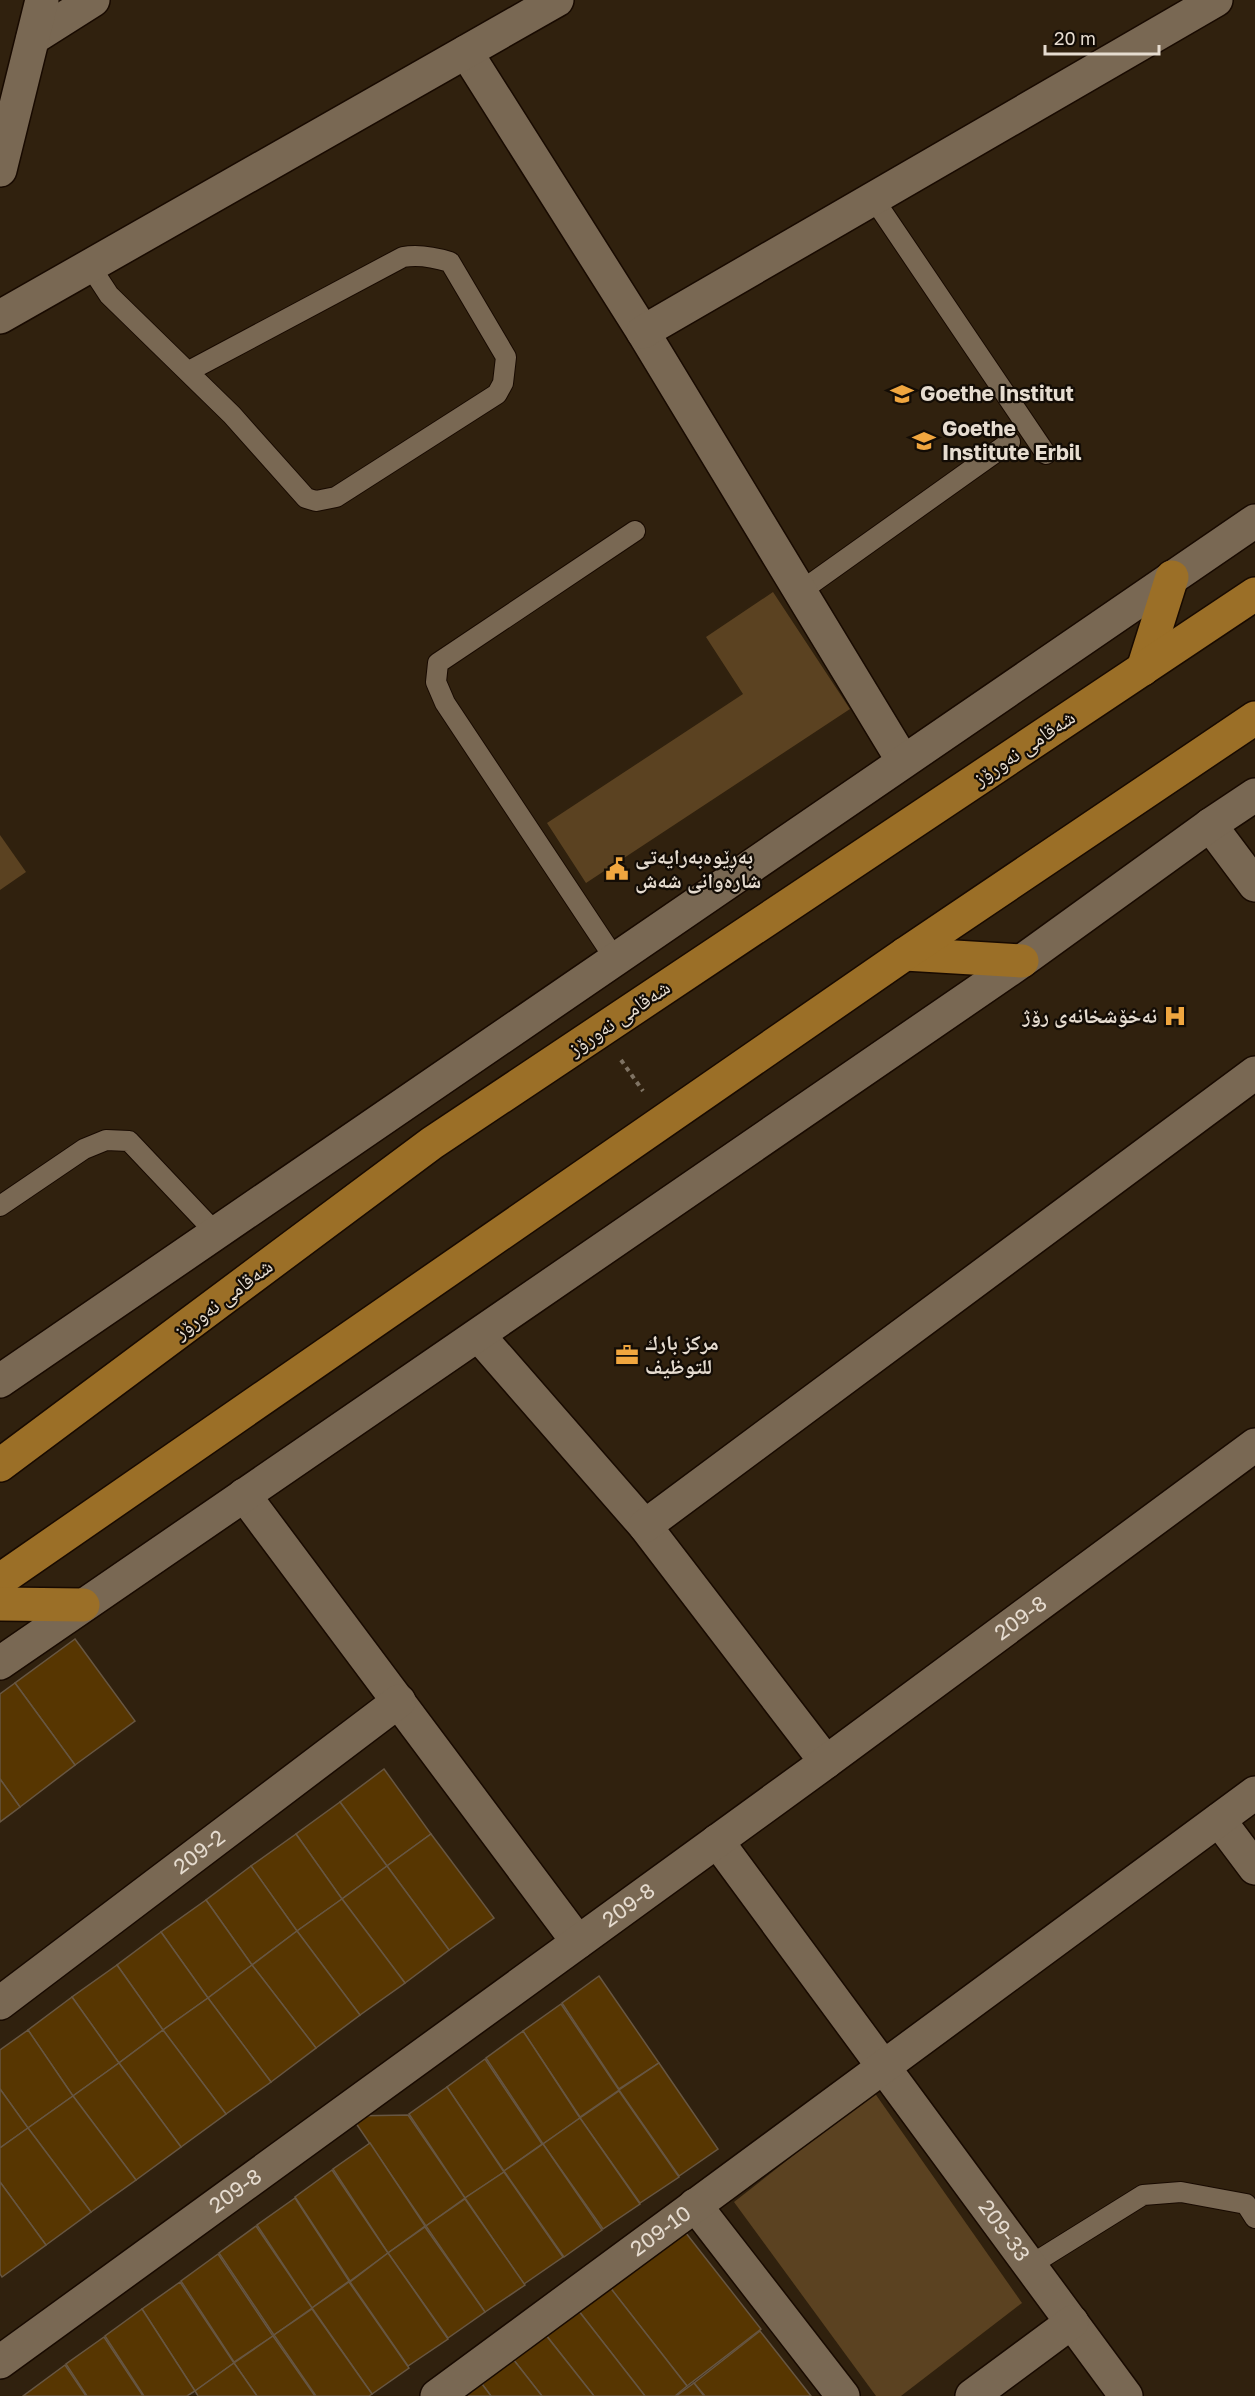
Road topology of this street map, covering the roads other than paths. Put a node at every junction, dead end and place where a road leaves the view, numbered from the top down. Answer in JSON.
{"nodes":[{"id":1,"x":42,"y":0,"type":"edge"},
{"id":2,"x":93,"y":0,"type":"edge"},
{"id":3,"x":557,"y":0,"type":"edge"},
{"id":4,"x":1216,"y":0,"type":"edge"},
{"id":5,"x":33,"y":38,"type":"junction"},
{"id":6,"x":466,"y":52,"type":"junction"},
{"id":7,"x":0,"y":170,"type":"edge"},
{"id":8,"x":873,"y":198,"type":"junction"},
{"id":9,"x":90,"y":266,"type":"junction"},
{"id":10,"x":0,"y":317,"type":"edge"},
{"id":11,"x":643,"y":332,"type":"junction"},
{"id":12,"x":189,"y":371,"type":"junction"},
{"id":13,"x":1010,"y":442,"type":"dead end"},
{"id":14,"x":1046,"y":454,"type":"dead end"},
{"id":15,"x":1255,"y":521,"type":"edge"},
{"id":16,"x":635,"y":531,"type":"dead end"},
{"id":17,"x":1172,"y":578,"type":"junction"},
{"id":18,"x":801,"y":591,"type":"junction"},
{"id":19,"x":1255,"y":594,"type":"edge"},
{"id":20,"x":1143,"y":669,"type":"junction"},
{"id":21,"x":1255,"y":718,"type":"edge"},
{"id":22,"x":903,"y":761,"type":"junction"},
{"id":23,"x":1255,"y":795,"type":"edge"},
{"id":24,"x":1210,"y":825,"type":"junction"},
{"id":25,"x":1255,"y":885,"type":"edge"},
{"id":26,"x":905,"y":954,"type":"junction"},
{"id":27,"x":615,"y":959,"type":"junction"},
{"id":28,"x":1022,"y":962,"type":"junction"},
{"id":29,"x":1255,"y":1073,"type":"edge"},
{"id":30,"x":0,"y":1206,"type":"edge"},
{"id":31,"x":216,"y":1233,"type":"junction"},
{"id":32,"x":479,"y":1336,"type":"junction"},
{"id":33,"x":0,"y":1381,"type":"edge"},
{"id":34,"x":1255,"y":1445,"type":"edge"},
{"id":35,"x":0,"y":1465,"type":"edge"},
{"id":36,"x":244,"y":1495,"type":"junction"},
{"id":37,"x":645,"y":1526,"type":"junction"},
{"id":38,"x":0,"y":1580,"type":"edge"},
{"id":39,"x":0,"y":1604,"type":"edge"},
{"id":40,"x":83,"y":1605,"type":"junction"},
{"id":41,"x":0,"y":1663,"type":"edge"},
{"id":42,"x":399,"y":1701,"type":"junction"},
{"id":43,"x":826,"y":1762,"type":"junction"},
{"id":44,"x":1255,"y":1793,"type":"edge"},
{"id":45,"x":1219,"y":1820,"type":"junction"},
{"id":46,"x":717,"y":1841,"type":"junction"},
{"id":47,"x":1255,"y":1868,"type":"edge"},
{"id":48,"x":578,"y":1942,"type":"junction"},
{"id":49,"x":0,"y":2003,"type":"edge"},
{"id":50,"x":883,"y":2067,"type":"junction"},
{"id":51,"x":695,"y":2205,"type":"junction"},
{"id":52,"x":1255,"y":2218,"type":"edge"},
{"id":53,"x":1029,"y":2266,"type":"junction"},
{"id":54,"x":1072,"y":2322,"type":"junction"},
{"id":55,"x":0,"y":2362,"type":"edge"},
{"id":56,"x":437,"y":2396,"type":"edge"},
{"id":57,"x":843,"y":2396,"type":"edge"},
{"id":58,"x":972,"y":2396,"type":"edge"},
{"id":59,"x":1126,"y":2396,"type":"edge"}],
"edges":[{"from":1,"to":5,"type":"street"},
{"from":2,"to":5,"type":"street"},
{"from":3,"to":6,"type":"street"},
{"from":4,"to":8,"type":"street"},
{"from":5,"to":7,"type":"street"},
{"from":6,"to":9,"type":"street"},
{"from":6,"to":11,"type":"street"},
{"from":8,"to":11,"type":"street"},
{"from":8,"to":14,"type":"lane"},
{"from":9,"to":10,"type":"street"},
{"from":9,"to":12,"type":"lane"},
{"from":11,"to":18,"type":"street"},
{"from":12,"to":12,"type":"lane"},
{"from":13,"to":18,"type":"lane"},
{"from":15,"to":17,"type":"street"},
{"from":16,"to":27,"type":"lane"},
{"from":17,"to":20,"type":"main road"},
{"from":17,"to":22,"type":"street"},
{"from":18,"to":22,"type":"street"},
{"from":19,"to":20,"type":"main road","name":"شەقامی نەورۆز"},
{"from":20,"to":35,"type":"main road","name":"شەقامی نەورۆز"},
{"from":21,"to":26,"type":"main road"},
{"from":22,"to":27,"type":"street"},
{"from":23,"to":24,"type":"street"},
{"from":24,"to":25,"type":"street"},
{"from":24,"to":28,"type":"street"},
{"from":26,"to":28,"type":"main road"},
{"from":26,"to":38,"type":"main road"},
{"from":27,"to":31,"type":"street"},
{"from":28,"to":32,"type":"street"},
{"from":29,"to":37,"type":"street"},
{"from":30,"to":31,"type":"lane"},
{"from":31,"to":33,"type":"street"},
{"from":32,"to":36,"type":"street"},
{"from":32,"to":37,"type":"street"},
{"from":34,"to":43,"type":"street","name":"209-8"},
{"from":36,"to":40,"type":"street"},
{"from":36,"to":42,"type":"street"},
{"from":37,"to":43,"type":"street"},
{"from":39,"to":40,"type":"main road"},
{"from":40,"to":41,"type":"street"},
{"from":42,"to":48,"type":"street"},
{"from":42,"to":49,"type":"street","name":"209-2"},
{"from":43,"to":46,"type":"street","name":"209-8"},
{"from":44,"to":45,"type":"street","name":"209-10"},
{"from":45,"to":47,"type":"street"},
{"from":45,"to":50,"type":"street","name":"209-10"},
{"from":46,"to":48,"type":"street","name":"209-8"},
{"from":46,"to":50,"type":"street","name":"209-33"},
{"from":48,"to":55,"type":"street","name":"209-8"},
{"from":50,"to":51,"type":"street","name":"209-10"},
{"from":50,"to":53,"type":"street","name":"209-33"},
{"from":51,"to":56,"type":"street","name":"209-10"},
{"from":51,"to":57,"type":"street"},
{"from":52,"to":53,"type":"lane"},
{"from":53,"to":54,"type":"street","name":"209-33"},
{"from":54,"to":58,"type":"street"},
{"from":54,"to":59,"type":"street","name":"209-33"}]}
